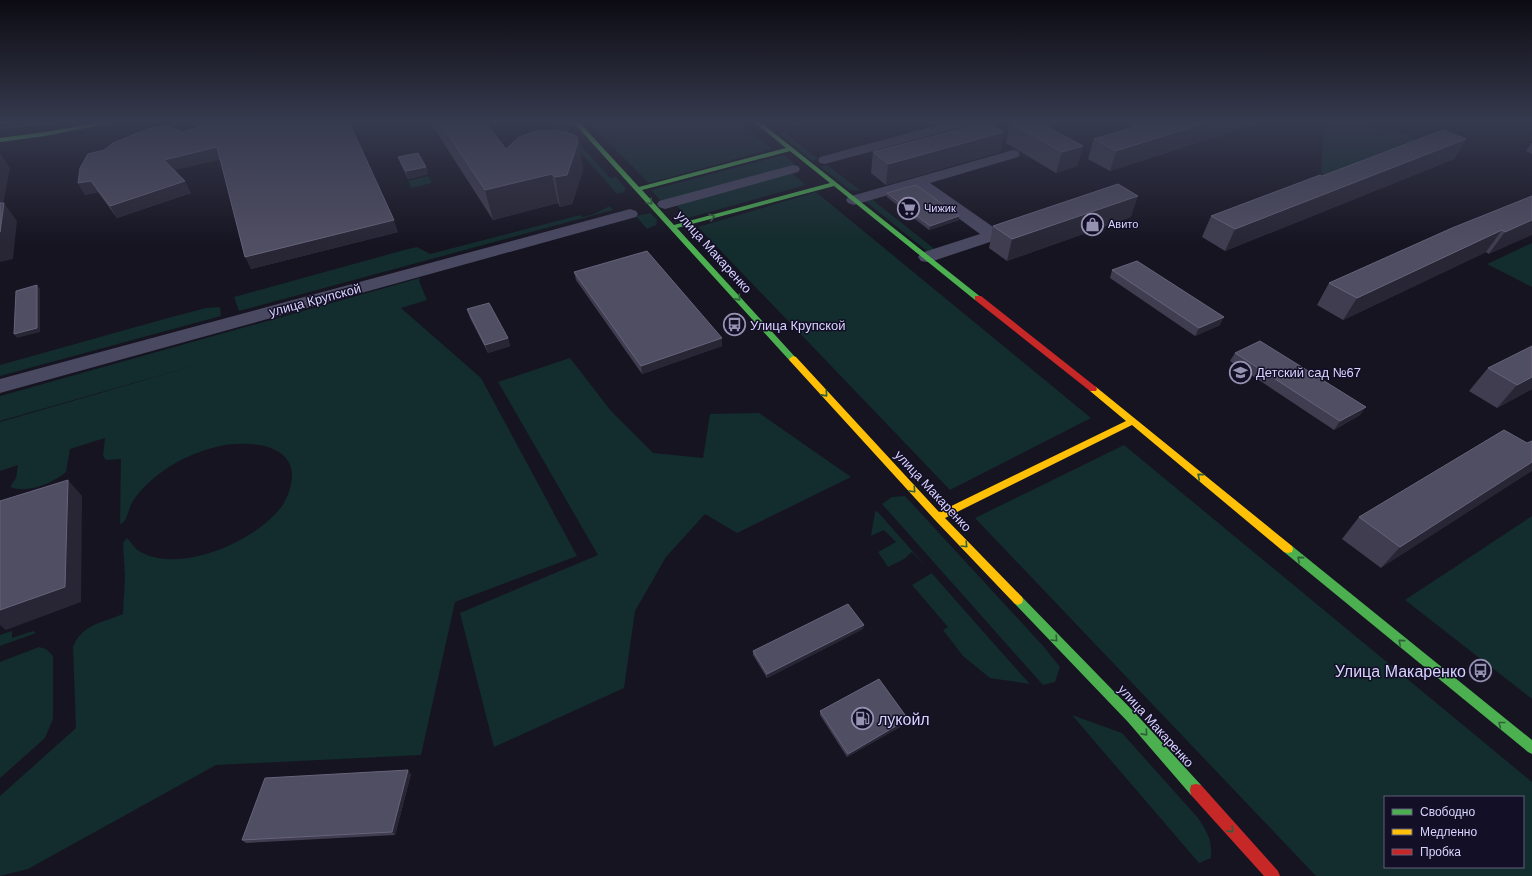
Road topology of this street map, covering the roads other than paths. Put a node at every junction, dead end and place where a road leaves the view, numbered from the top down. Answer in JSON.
{"nodes":[{"id":1,"x":614,"y":163,"type":"edge"},
{"id":2,"x":738,"y":163,"type":"edge"},
{"id":3,"x":808,"y":163,"type":"edge"},
{"id":4,"x":982,"y":163,"type":"edge"},
{"id":5,"x":793,"y":169,"type":"dead end"},
{"id":6,"x":918,"y":181,"type":"junction"},
{"id":7,"x":835,"y":184,"type":"junction"},
{"id":8,"x":639,"y":189,"type":"junction"},
{"id":9,"x":854,"y":200,"type":"junction"},
{"id":10,"x":666,"y":204,"type":"dead end"},
{"id":11,"x":630,"y":214,"type":"dead end"},
{"id":12,"x":674,"y":227,"type":"junction"},
{"id":13,"x":927,"y":258,"type":"junction"},
{"id":14,"x":0,"y":386,"type":"edge"},
{"id":15,"x":1133,"y":421,"type":"junction"},
{"id":16,"x":938,"y":517,"type":"junction"},
{"id":17,"x":1532,"y":748,"type":"edge"},
{"id":18,"x":1273,"y":876,"type":"edge"}],
"edges":[{"from":1,"to":8,"type":"main road","name":"улица Макаренко"},
{"from":2,"to":8,"type":"main road"},
{"from":3,"to":7,"type":"main road"},
{"from":4,"to":6,"type":"street"},
{"from":5,"to":10,"type":"street"},
{"from":6,"to":9,"type":"street"},
{"from":6,"to":13,"type":"street"},
{"from":7,"to":9,"type":"main road"},
{"from":12,"to":7,"type":"main road","one_way":true},
{"from":8,"to":12,"type":"main road","name":"улица Макаренко","one_way":true},
{"from":9,"to":13,"type":"main road"},
{"from":11,"to":14,"type":"street","name":"улица Крупской"},
{"from":12,"to":16,"type":"main road","name":"улица Макаренко","one_way":true},
{"from":13,"to":15,"type":"main road"},
{"from":15,"to":16,"type":"main road"},
{"from":17,"to":15,"type":"main road","one_way":true},
{"from":16,"to":18,"type":"main road","name":"улица Макаренко","one_way":true}]}
